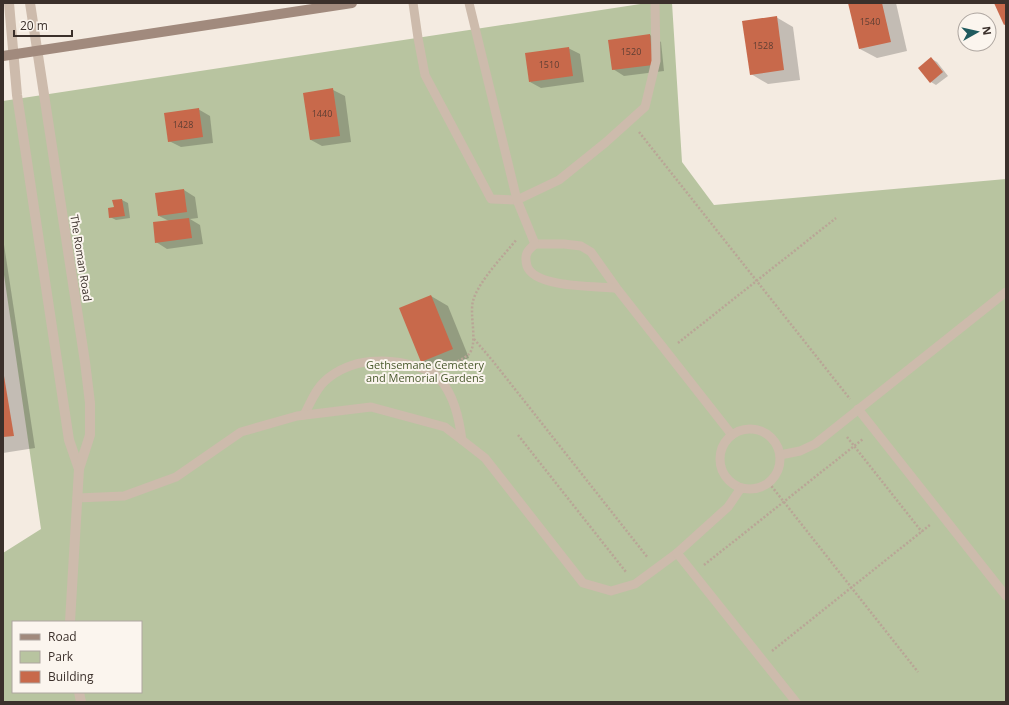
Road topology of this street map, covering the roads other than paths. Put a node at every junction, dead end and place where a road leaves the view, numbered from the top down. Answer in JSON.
{"nodes":[{"id":1,"x":9,"y":3,"type":"edge"},
{"id":2,"x":30,"y":3,"type":"edge"},
{"id":3,"x":352,"y":3,"type":"edge"},
{"id":4,"x":413,"y":3,"type":"edge"},
{"id":5,"x":469,"y":3,"type":"edge"},
{"id":6,"x":655,"y":3,"type":"edge"},
{"id":7,"x":37,"y":51,"type":"junction"},
{"id":8,"x":14,"y":54,"type":"junction"},
{"id":9,"x":3,"y":56,"type":"edge"},
{"id":10,"x":517,"y":200,"type":"junction"},
{"id":11,"x":535,"y":244,"type":"junction"},
{"id":12,"x":616,"y":288,"type":"junction"},
{"id":13,"x":1006,"y":292,"type":"edge"},
{"id":14,"x":858,"y":409,"type":"junction"},
{"id":15,"x":304,"y":416,"type":"junction"},
{"id":16,"x":732,"y":435,"type":"junction"},
{"id":17,"x":462,"y":440,"type":"junction"},
{"id":18,"x":780,"y":455,"type":"junction"},
{"id":19,"x":79,"y":469,"type":"junction"},
{"id":20,"x":741,"y":488,"type":"junction"},
{"id":21,"x":78,"y":498,"type":"junction"},
{"id":22,"x":677,"y":553,"type":"junction"},
{"id":23,"x":1006,"y":596,"type":"edge"},
{"id":24,"x":70,"y":621,"type":"edge"},
{"id":25,"x":796,"y":702,"type":"edge"}],
"edges":[{"from":1,"to":8,"type":"street","name":"The Roman Road"},
{"from":2,"to":7,"type":"street","name":"The Roman Road"},
{"from":3,"to":7,"type":"main road"},
{"from":4,"to":10,"type":"lane"},
{"from":5,"to":10,"type":"lane"},
{"from":6,"to":10,"type":"lane"},
{"from":7,"to":8,"type":"main road"},
{"from":7,"to":19,"type":"street","name":"The Roman Road"},
{"from":8,"to":9,"type":"main road"},
{"from":8,"to":19,"type":"street","name":"The Roman Road"},
{"from":10,"to":11,"type":"lane"},
{"from":11,"to":12,"type":"lane"},
{"from":11,"to":12,"type":"lane"},
{"from":12,"to":16,"type":"lane"},
{"from":13,"to":14,"type":"lane"},
{"from":14,"to":18,"type":"lane"},
{"from":14,"to":23,"type":"lane"},
{"from":15,"to":17,"type":"lane"},
{"from":15,"to":17,"type":"lane"},
{"from":15,"to":21,"type":"lane"},
{"from":16,"to":18,"type":"lane"},
{"from":16,"to":20,"type":"lane"},
{"from":17,"to":22,"type":"lane"},
{"from":18,"to":20,"type":"lane"},
{"from":19,"to":21,"type":"street","name":"The Roman Road"},
{"from":20,"to":22,"type":"lane"},
{"from":21,"to":24,"type":"street","name":"The Roman Road"},
{"from":22,"to":25,"type":"lane"}]}
